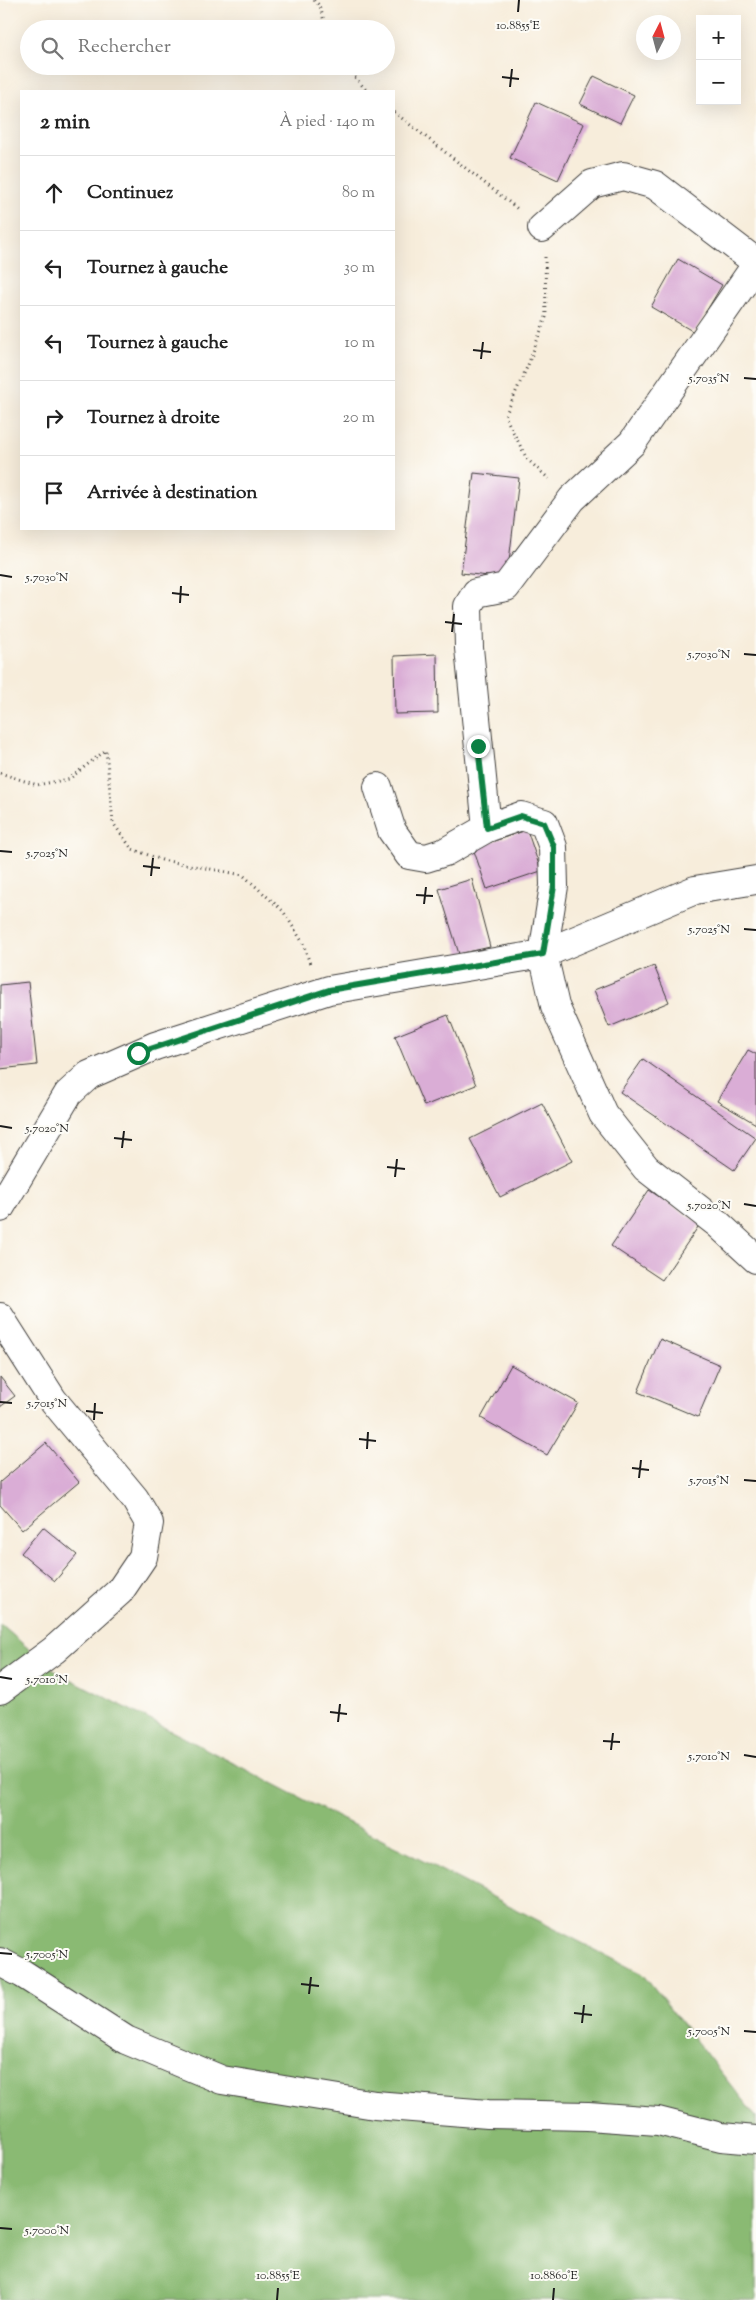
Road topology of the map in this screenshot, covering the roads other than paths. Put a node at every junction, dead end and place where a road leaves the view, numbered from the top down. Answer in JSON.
{"nodes":[{"id":1,"x":542,"y":228,"type":"road end"},
{"id":2,"x":756,"y":264,"type":"edge"},
{"id":3,"x":378,"y":787,"type":"dead end"},
{"id":4,"x":487,"y":828,"type":"junction"},
{"id":5,"x":756,"y":880,"type":"edge"},
{"id":6,"x":543,"y":954,"type":"junction"},
{"id":7,"x":0,"y":1208,"type":"edge"},
{"id":8,"x":756,"y":1259,"type":"edge"},
{"id":9,"x":0,"y":1317,"type":"edge"},
{"id":10,"x":0,"y":1690,"type":"edge"},
{"id":11,"x":0,"y":1962,"type":"edge"},
{"id":12,"x":756,"y":2140,"type":"edge"}],
"edges":[{"from":1,"to":2,"type":"street"},
{"from":2,"to":4,"type":"street"},
{"from":3,"to":4,"type":"street"},
{"from":4,"to":6,"type":"street"},
{"from":5,"to":6,"type":"street"},
{"from":6,"to":7,"type":"street"},
{"from":6,"to":8,"type":"street"},
{"from":9,"to":10,"type":"street"},
{"from":11,"to":12,"type":"street"}]}
